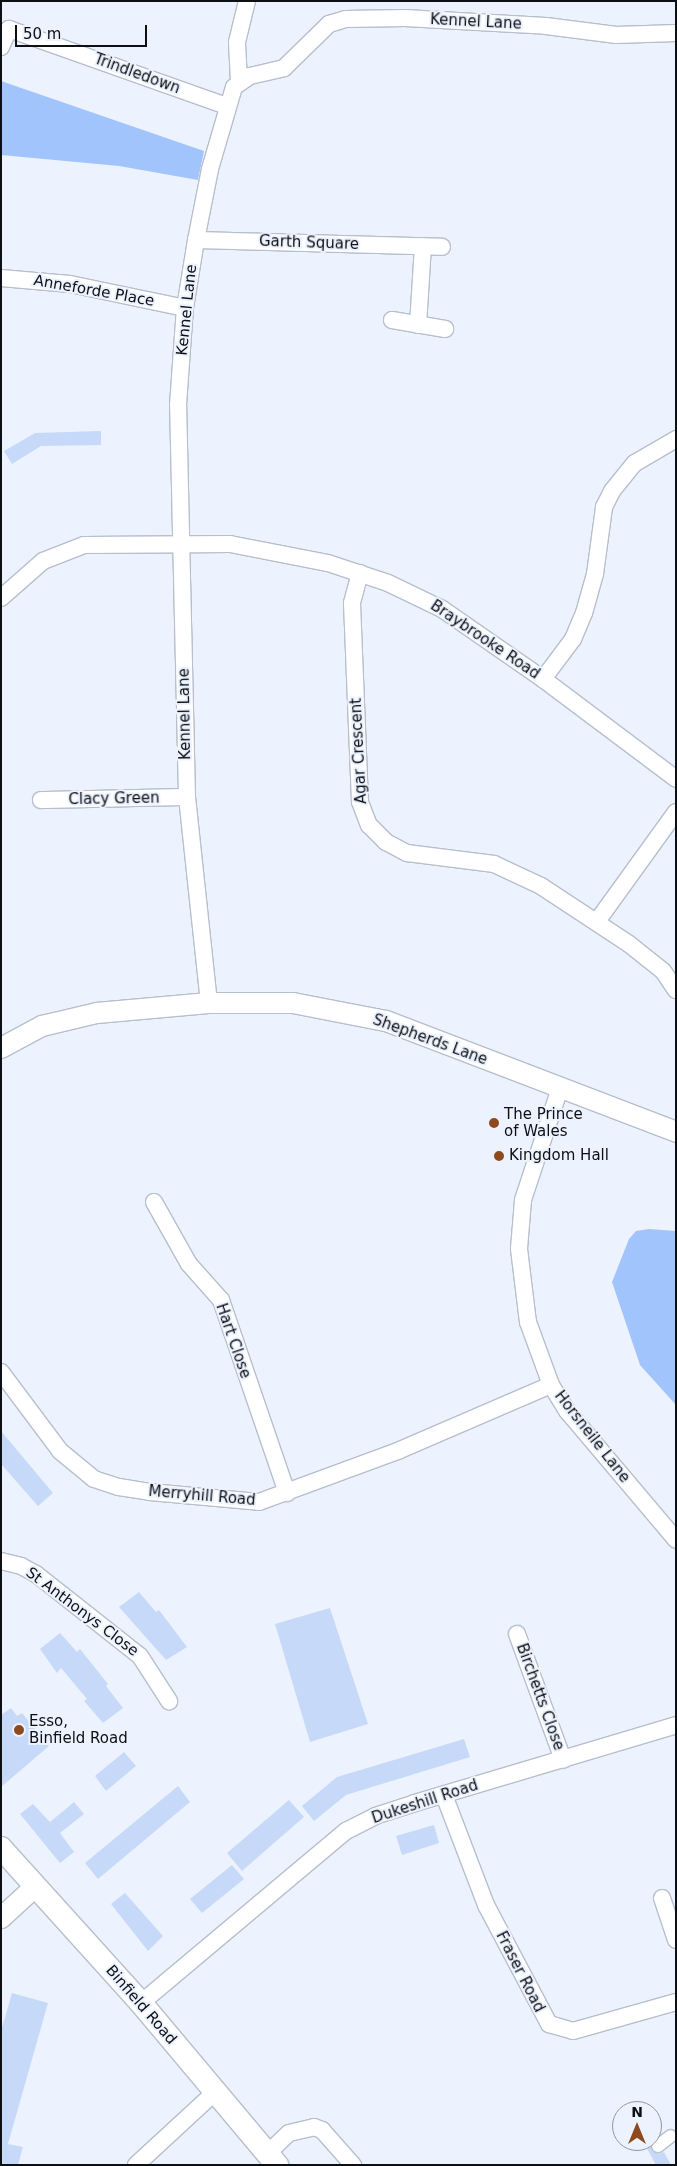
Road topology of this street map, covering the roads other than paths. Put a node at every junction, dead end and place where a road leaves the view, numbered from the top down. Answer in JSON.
{"nodes":[{"id":1,"x":247,"y":1,"type":"edge"},
{"id":2,"x":676,"y":34,"type":"edge"},
{"id":3,"x":1,"y":46,"type":"edge"},
{"id":4,"x":240,"y":81,"type":"junction"},
{"id":5,"x":226,"y":106,"type":"junction"},
{"id":6,"x":196,"y":240,"type":"junction"},
{"id":7,"x":423,"y":246,"type":"junction"},
{"id":8,"x":442,"y":247,"type":"dead end"},
{"id":9,"x":1,"y":278,"type":"edge"},
{"id":10,"x":185,"y":308,"type":"junction"},
{"id":11,"x":392,"y":320,"type":"dead end"},
{"id":12,"x":418,"y":325,"type":"junction"},
{"id":13,"x":445,"y":329,"type":"dead end"},
{"id":14,"x":676,"y":439,"type":"edge"},
{"id":15,"x":181,"y":544,"type":"junction"},
{"id":16,"x":360,"y":573,"type":"junction"},
{"id":17,"x":1,"y":598,"type":"edge"},
{"id":18,"x":543,"y":679,"type":"junction"},
{"id":19,"x":676,"y":779,"type":"edge"},
{"id":20,"x":187,"y":797,"type":"junction"},
{"id":21,"x":41,"y":800,"type":"dead end"},
{"id":22,"x":676,"y":812,"type":"edge"},
{"id":23,"x":598,"y":920,"type":"junction"},
{"id":24,"x":676,"y":990,"type":"edge"},
{"id":25,"x":209,"y":1004,"type":"junction"},
{"id":26,"x":1,"y":1048,"type":"edge"},
{"id":27,"x":560,"y":1088,"type":"junction"},
{"id":28,"x":676,"y":1132,"type":"edge"},
{"id":29,"x":154,"y":1202,"type":"dead end"},
{"id":30,"x":1,"y":1372,"type":"edge"},
{"id":31,"x":551,"y":1385,"type":"junction"},
{"id":32,"x":287,"y":1493,"type":"junction"},
{"id":33,"x":676,"y":1540,"type":"edge"},
{"id":34,"x":1,"y":1561,"type":"edge"},
{"id":35,"x":517,"y":1634,"type":"dead end"},
{"id":36,"x":169,"y":1701,"type":"dead end"},
{"id":37,"x":676,"y":1725,"type":"edge"},
{"id":38,"x":563,"y":1760,"type":"junction"},
{"id":39,"x":444,"y":1795,"type":"junction"},
{"id":40,"x":1,"y":1848,"type":"edge"},
{"id":41,"x":35,"y":1887,"type":"junction"},
{"id":42,"x":662,"y":1898,"type":"dead end"},
{"id":43,"x":1,"y":1918,"type":"edge"},
{"id":44,"x":676,"y":1940,"type":"edge"},
{"id":45,"x":676,"y":2002,"type":"edge"},
{"id":46,"x":140,"y":2003,"type":"junction"},
{"id":47,"x":214,"y":2093,"type":"junction"},
{"id":48,"x":671,"y":2136,"type":"dead end"},
{"id":49,"x":662,"y":2143,"type":"edge"},
{"id":50,"x":272,"y":2159,"type":"edge"},
{"id":51,"x":136,"y":2165,"type":"edge"},
{"id":52,"x":353,"y":2165,"type":"edge"}],
"edges":[{"from":1,"to":4,"type":"street"},
{"from":2,"to":4,"type":"street","name":"Kennel Lane"},
{"from":3,"to":5,"type":"street","name":"Trindledown"},
{"from":4,"to":5,"type":"street","name":"Kennel Lane"},
{"from":5,"to":6,"type":"street","name":"Kennel Lane"},
{"from":6,"to":7,"type":"street","name":"Garth Square"},
{"from":6,"to":10,"type":"street","name":"Kennel Lane"},
{"from":7,"to":8,"type":"street","name":"Garth Square"},
{"from":7,"to":12,"type":"street"},
{"from":9,"to":10,"type":"street","name":"Anneforde Place"},
{"from":10,"to":15,"type":"street","name":"Kennel Lane"},
{"from":11,"to":12,"type":"street"},
{"from":12,"to":13,"type":"street"},
{"from":14,"to":18,"type":"street"},
{"from":15,"to":16,"type":"street","name":"Braybrooke Road"},
{"from":15,"to":17,"type":"street","name":"Braybrooke Road"},
{"from":15,"to":20,"type":"street","name":"Kennel Lane"},
{"from":16,"to":18,"type":"street","name":"Braybrooke Road"},
{"from":16,"to":23,"type":"street","name":"Agar Crescent"},
{"from":18,"to":19,"type":"street","name":"Braybrooke Road"},
{"from":20,"to":21,"type":"street","name":"Clacy Green"},
{"from":20,"to":25,"type":"street","name":"Kennel Lane"},
{"from":22,"to":23,"type":"street"},
{"from":23,"to":24,"type":"street","name":"Agar Crescent"},
{"from":25,"to":26,"type":"street","name":"Shepherds Lane"},
{"from":25,"to":27,"type":"street","name":"Shepherds Lane"},
{"from":27,"to":28,"type":"street","name":"Shepherds Lane"},
{"from":27,"to":31,"type":"street","name":"Horsneile Lane"},
{"from":29,"to":32,"type":"street","name":"Hart Close"},
{"from":30,"to":32,"type":"street","name":"Merryhill Road"},
{"from":31,"to":32,"type":"street","name":"Merryhill Road"},
{"from":31,"to":33,"type":"street","name":"Horsneile Lane"},
{"from":34,"to":36,"type":"street","name":"St Anthonys Close"},
{"from":35,"to":38,"type":"street","name":"Birchetts Close"},
{"from":37,"to":38,"type":"street","name":"Dukeshill Road"},
{"from":38,"to":39,"type":"street","name":"Dukeshill Road"},
{"from":39,"to":45,"type":"street","name":"Fraser Road"},
{"from":39,"to":46,"type":"street","name":"Dukeshill Road"},
{"from":40,"to":41,"type":"main road","name":"Binfield Road"},
{"from":41,"to":43,"type":"street"},
{"from":41,"to":46,"type":"main road","name":"Binfield Road"},
{"from":42,"to":44,"type":"street"},
{"from":46,"to":47,"type":"main road","name":"Binfield Road"},
{"from":47,"to":50,"type":"main road","name":"Binfield Road"},
{"from":47,"to":51,"type":"street"},
{"from":48,"to":49,"type":"street"},
{"from":50,"to":52,"type":"street"}]}
